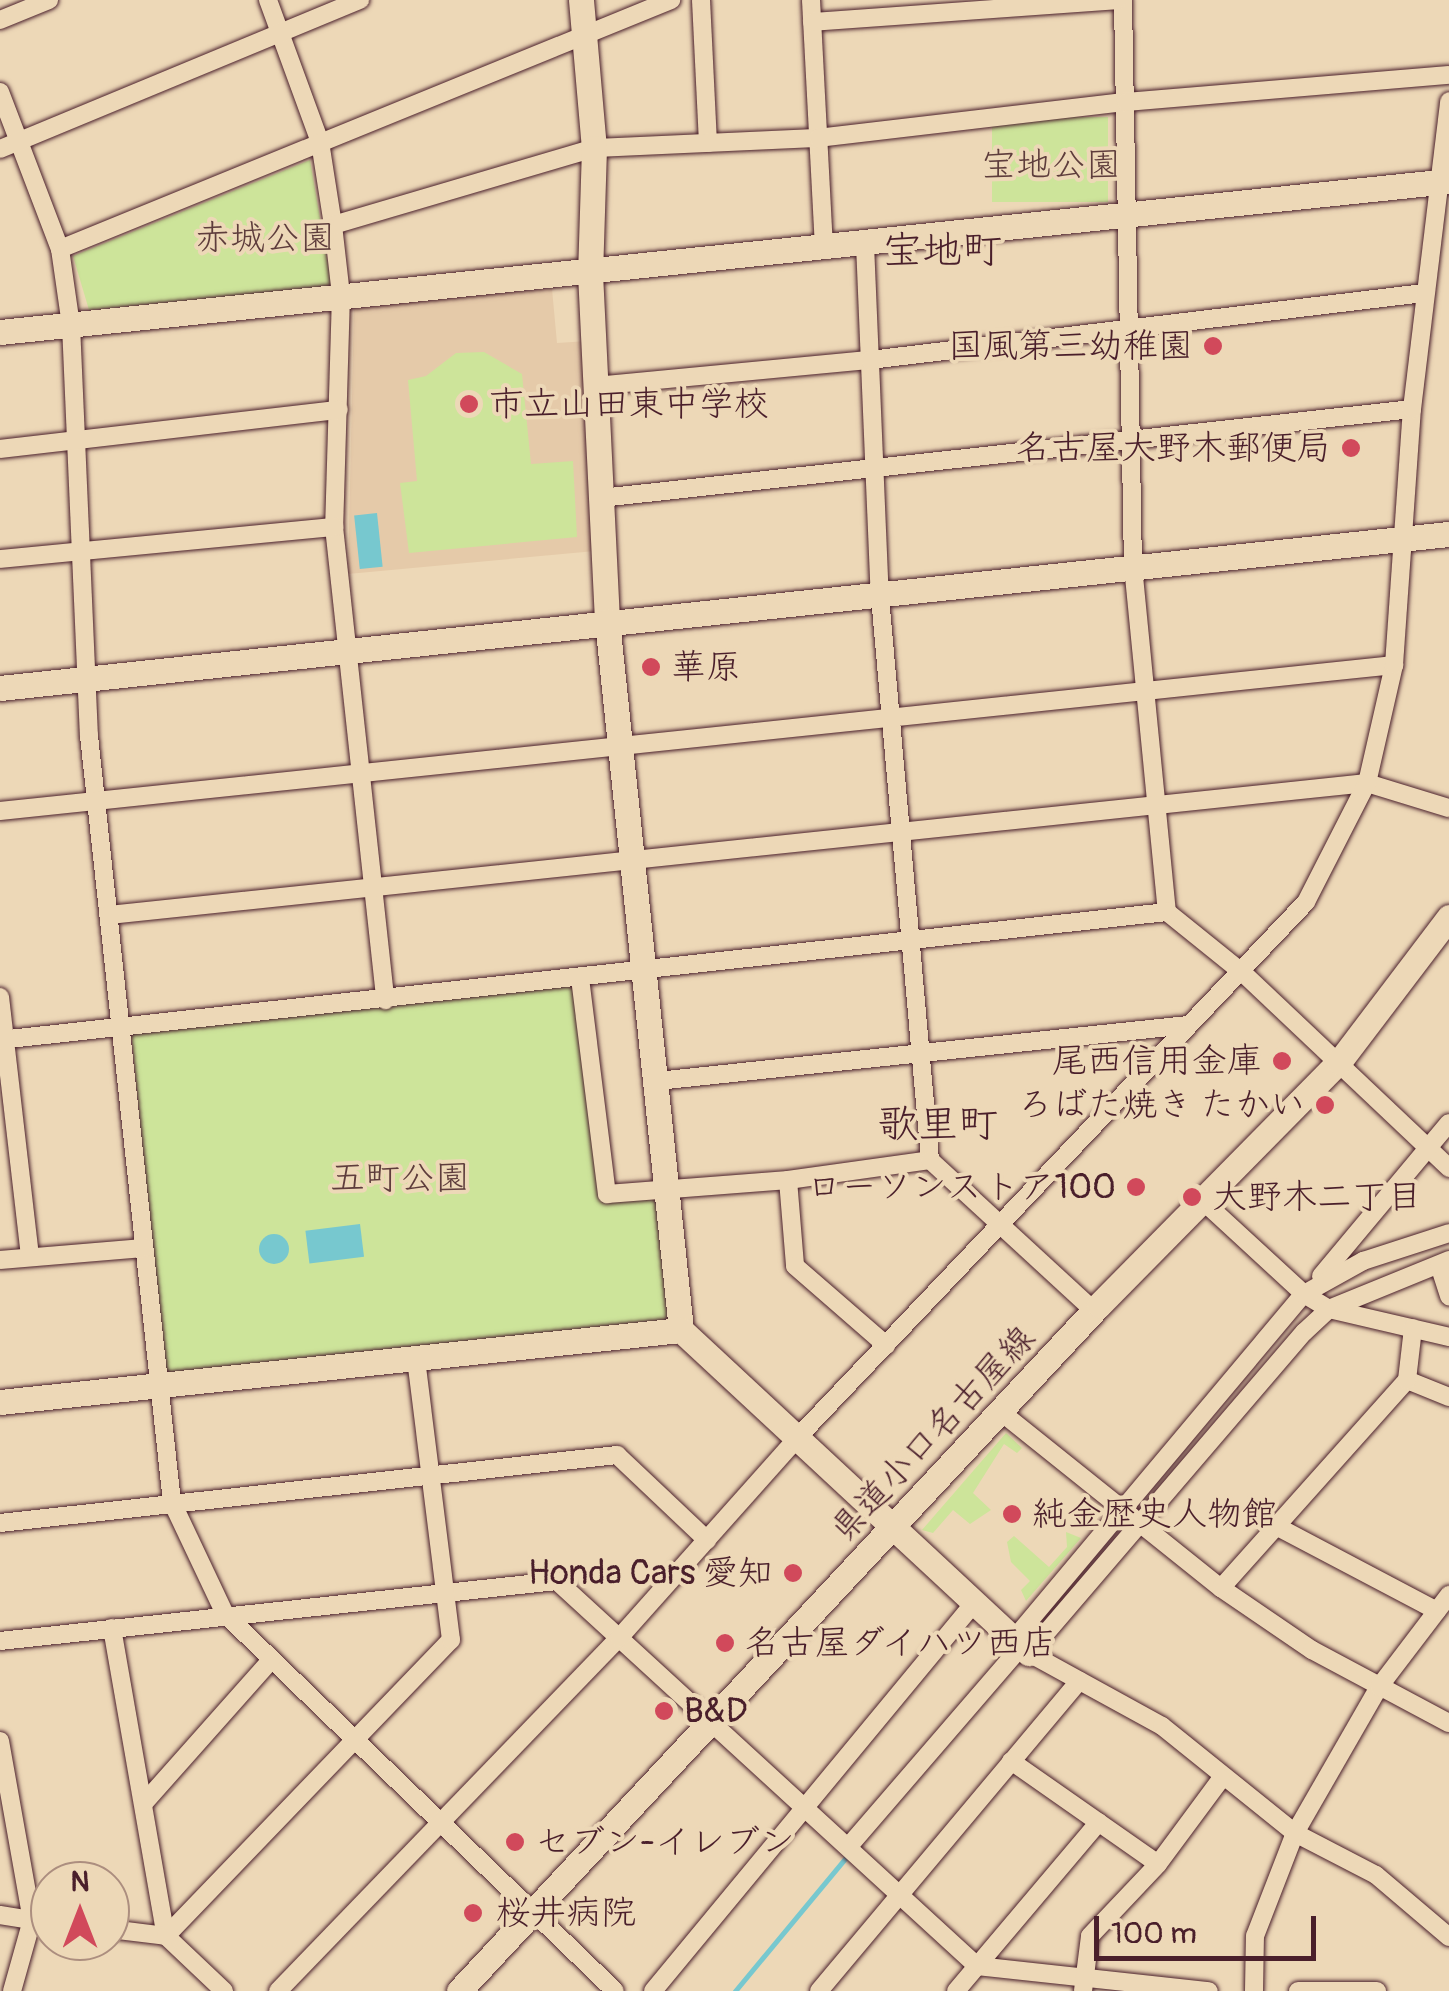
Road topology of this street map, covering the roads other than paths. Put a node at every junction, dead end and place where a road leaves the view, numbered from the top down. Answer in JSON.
{"nodes":[{"id":1,"x":49,"y":0,"type":"edge"},
{"id":2,"x":268,"y":0,"type":"edge"},
{"id":3,"x":360,"y":0,"type":"edge"},
{"id":4,"x":581,"y":0,"type":"edge"},
{"id":5,"x":671,"y":0,"type":"edge"},
{"id":6,"x":701,"y":0,"type":"edge"},
{"id":7,"x":811,"y":0,"type":"edge"},
{"id":8,"x":1120,"y":0,"type":"edge"},
{"id":9,"x":0,"y":20,"type":"edge"},
{"id":10,"x":812,"y":22,"type":"junction"},
{"id":11,"x":281,"y":32,"type":"junction"},
{"id":12,"x":588,"y":33,"type":"junction"},
{"id":13,"x":1449,"y":75,"type":"edge"},
{"id":14,"x":0,"y":92,"type":"edge"},
{"id":15,"x":1449,"y":101,"type":"edge"},
{"id":16,"x":1126,"y":102,"type":"junction"},
{"id":17,"x":818,"y":138,"type":"junction"},
{"id":18,"x":19,"y":142,"type":"junction"},
{"id":19,"x":320,"y":142,"type":"junction"},
{"id":20,"x":708,"y":143,"type":"junction"},
{"id":21,"x":594,"y":148,"type":"junction"},
{"id":22,"x":0,"y":149,"type":"edge"},
{"id":23,"x":1443,"y":181,"type":"edge"},
{"id":24,"x":1128,"y":216,"type":"junction"},
{"id":25,"x":334,"y":225,"type":"junction"},
{"id":26,"x":865,"y":244,"type":"junction"},
{"id":27,"x":60,"y":248,"type":"junction"},
{"id":28,"x":824,"y":248,"type":"junction"},
{"id":29,"x":590,"y":273,"type":"junction"},
{"id":30,"x":1424,"y":292,"type":"junction"},
{"id":31,"x":341,"y":295,"type":"junction"},
{"id":32,"x":71,"y":325,"type":"junction"},
{"id":33,"x":1132,"y":330,"type":"junction"},
{"id":34,"x":0,"y":332,"type":"edge"},
{"id":35,"x":870,"y":360,"type":"junction"},
{"id":36,"x":594,"y":386,"type":"junction"},
{"id":37,"x":1412,"y":409,"type":"junction"},
{"id":38,"x":338,"y":410,"type":"junction"},
{"id":39,"x":1128,"y":438,"type":"junction"},
{"id":40,"x":78,"y":439,"type":"junction"},
{"id":41,"x":0,"y":449,"type":"edge"},
{"id":42,"x":875,"y":466,"type":"junction"},
{"id":43,"x":601,"y":498,"type":"junction"},
{"id":44,"x":334,"y":526,"type":"junction"},
{"id":45,"x":1449,"y":534,"type":"edge"},
{"id":46,"x":1402,"y":539,"type":"junction"},
{"id":47,"x":80,"y":550,"type":"junction"},
{"id":48,"x":0,"y":558,"type":"edge"},
{"id":49,"x":1133,"y":566,"type":"junction"},
{"id":50,"x":880,"y":597,"type":"junction"},
{"id":51,"x":607,"y":621,"type":"junction"},
{"id":52,"x":346,"y":648,"type":"junction"},
{"id":53,"x":1394,"y":665,"type":"junction"},
{"id":54,"x":85,"y":681,"type":"junction"},
{"id":55,"x":0,"y":688,"type":"edge"},
{"id":56,"x":1147,"y":690,"type":"junction"},
{"id":57,"x":893,"y":720,"type":"junction"},
{"id":58,"x":622,"y":750,"type":"junction"},
{"id":59,"x":357,"y":774,"type":"junction"},
{"id":60,"x":1366,"y":783,"type":"junction"},
{"id":61,"x":96,"y":800,"type":"junction"},
{"id":62,"x":1158,"y":802,"type":"junction"},
{"id":63,"x":1449,"y":808,"type":"edge"},
{"id":64,"x":0,"y":812,"type":"edge"},
{"id":65,"x":898,"y":830,"type":"junction"},
{"id":66,"x":633,"y":856,"type":"junction"},
{"id":67,"x":374,"y":886,"type":"junction"},
{"id":68,"x":1167,"y":912,"type":"junction"},
{"id":69,"x":109,"y":915,"type":"junction"},
{"id":70,"x":1449,"y":917,"type":"edge"},
{"id":71,"x":909,"y":938,"type":"junction"},
{"id":72,"x":646,"y":970,"type":"junction"},
{"id":73,"x":1243,"y":973,"type":"junction"},
{"id":74,"x":580,"y":978,"type":"junction"},
{"id":75,"x":0,"y":997,"type":"edge"},
{"id":76,"x":385,"y":1000,"type":"junction"},
{"id":77,"x":1188,"y":1026,"type":"junction"},
{"id":78,"x":121,"y":1027,"type":"junction"},
{"id":79,"x":2,"y":1040,"type":"edge"},
{"id":80,"x":922,"y":1052,"type":"junction"},
{"id":81,"x":1339,"y":1062,"type":"junction"},
{"id":82,"x":657,"y":1081,"type":"junction"},
{"id":83,"x":1449,"y":1123,"type":"edge"},
{"id":84,"x":1428,"y":1146,"type":"junction"},
{"id":85,"x":8,"y":1149,"type":"edge"},
{"id":86,"x":930,"y":1160,"type":"junction"},
{"id":87,"x":1449,"y":1168,"type":"edge"},
{"id":88,"x":788,"y":1180,"type":"junction"},
{"id":89,"x":668,"y":1190,"type":"junction"},
{"id":90,"x":1204,"y":1202,"type":"junction"},
{"id":91,"x":1004,"y":1223,"type":"junction"},
{"id":92,"x":1449,"y":1233,"type":"edge"},
{"id":93,"x":143,"y":1248,"type":"junction"},
{"id":94,"x":30,"y":1256,"type":"junction"},
{"id":95,"x":0,"y":1260,"type":"edge"},
{"id":96,"x":1444,"y":1262,"type":"edge"},
{"id":97,"x":1304,"y":1294,"type":"junction"},
{"id":98,"x":1449,"y":1296,"type":"edge"},
{"id":99,"x":1329,"y":1308,"type":"junction"},
{"id":100,"x":1094,"y":1311,"type":"junction"},
{"id":101,"x":1412,"y":1328,"type":"junction"},
{"id":102,"x":681,"y":1330,"type":"junction"},
{"id":103,"x":1449,"y":1337,"type":"edge"},
{"id":104,"x":886,"y":1345,"type":"junction"},
{"id":105,"x":416,"y":1359,"type":"junction"},
{"id":106,"x":1408,"y":1380,"type":"junction"},
{"id":107,"x":157,"y":1385,"type":"junction"},
{"id":108,"x":1449,"y":1397,"type":"edge"},
{"id":109,"x":0,"y":1402,"type":"edge"},
{"id":110,"x":1001,"y":1412,"type":"junction"},
{"id":111,"x":798,"y":1437,"type":"junction"},
{"id":112,"x":431,"y":1477,"type":"junction"},
{"id":113,"x":172,"y":1502,"type":"junction"},
{"id":114,"x":1120,"y":1512,"type":"junction"},
{"id":115,"x":0,"y":1523,"type":"edge"},
{"id":116,"x":1138,"y":1526,"type":"junction"},
{"id":117,"x":1276,"y":1526,"type":"junction"},
{"id":118,"x":894,"y":1529,"type":"junction"},
{"id":119,"x":708,"y":1540,"type":"junction"},
{"id":120,"x":1221,"y":1588,"type":"junction"},
{"id":121,"x":445,"y":1594,"type":"junction"},
{"id":122,"x":974,"y":1603,"type":"junction"},
{"id":123,"x":1443,"y":1603,"type":"edge"},
{"id":124,"x":225,"y":1614,"type":"junction"},
{"id":125,"x":112,"y":1628,"type":"junction"},
{"id":126,"x":620,"y":1638,"type":"junction"},
{"id":127,"x":0,"y":1641,"type":"edge"},
{"id":128,"x":1021,"y":1647,"type":"junction"},
{"id":129,"x":271,"y":1660,"type":"junction"},
{"id":130,"x":1079,"y":1681,"type":"junction"},
{"id":131,"x":1379,"y":1687,"type":"junction"},
{"id":132,"x":711,"y":1723,"type":"junction"},
{"id":133,"x":1449,"y":1723,"type":"edge"},
{"id":134,"x":355,"y":1740,"type":"junction"},
{"id":135,"x":0,"y":1741,"type":"edge"},
{"id":136,"x":1011,"y":1761,"type":"junction"},
{"id":137,"x":1222,"y":1779,"type":"junction"},
{"id":138,"x":144,"y":1803,"type":"junction"},
{"id":139,"x":805,"y":1806,"type":"junction"},
{"id":140,"x":1099,"y":1822,"type":"junction"},
{"id":141,"x":442,"y":1824,"type":"junction"},
{"id":142,"x":1295,"y":1833,"type":"junction"},
{"id":143,"x":849,"y":1846,"type":"junction"},
{"id":144,"x":1158,"y":1864,"type":"junction"},
{"id":145,"x":30,"y":1873,"type":"edge"},
{"id":146,"x":900,"y":1893,"type":"junction"},
{"id":147,"x":532,"y":1912,"type":"junction"},
{"id":148,"x":0,"y":1915,"type":"edge"},
{"id":149,"x":30,"y":1920,"type":"edge"},
{"id":150,"x":130,"y":1932,"type":"edge"},
{"id":151,"x":166,"y":1936,"type":"junction"},
{"id":152,"x":1449,"y":1937,"type":"edge"},
{"id":153,"x":30,"y":1948,"type":"edge"},
{"id":154,"x":977,"y":1966,"type":"junction"},
{"id":155,"x":1084,"y":1984,"type":"edge"},
{"id":156,"x":12,"y":1991,"type":"edge"},
{"id":157,"x":224,"y":1991,"type":"edge"},
{"id":158,"x":278,"y":1991,"type":"edge"},
{"id":159,"x":459,"y":1991,"type":"edge"},
{"id":160,"x":615,"y":1991,"type":"edge"},
{"id":161,"x":653,"y":1991,"type":"edge"},
{"id":162,"x":819,"y":1991,"type":"edge"},
{"id":163,"x":956,"y":1991,"type":"edge"},
{"id":164,"x":1208,"y":1991,"type":"edge"},
{"id":165,"x":1254,"y":1991,"type":"edge"},
{"id":166,"x":1298,"y":1991,"type":"edge"},
{"id":167,"x":1378,"y":1991,"type":"edge"}],
"edges":[{"from":1,"to":9,"type":"street"},
{"from":2,"to":11,"type":"street"},
{"from":3,"to":11,"type":"street"},
{"from":4,"to":12,"type":"street"},
{"from":5,"to":12,"type":"street"},
{"from":6,"to":20,"type":"street"},
{"from":7,"to":10,"type":"street"},
{"from":8,"to":10,"type":"street"},
{"from":8,"to":16,"type":"street"},
{"from":10,"to":17,"type":"street"},
{"from":11,"to":18,"type":"street"},
{"from":11,"to":19,"type":"street"},
{"from":12,"to":19,"type":"street"},
{"from":12,"to":21,"type":"street"},
{"from":13,"to":16,"type":"street"},
{"from":14,"to":18,"type":"street"},
{"from":15,"to":23,"type":"street"},
{"from":16,"to":17,"type":"street"},
{"from":16,"to":24,"type":"street"},
{"from":17,"to":20,"type":"street"},
{"from":17,"to":28,"type":"street"},
{"from":18,"to":22,"type":"street"},
{"from":18,"to":27,"type":"street"},
{"from":19,"to":25,"type":"street"},
{"from":19,"to":27,"type":"street"},
{"from":20,"to":21,"type":"street"},
{"from":21,"to":25,"type":"street"},
{"from":21,"to":29,"type":"street"},
{"from":23,"to":24,"type":"street"},
{"from":23,"to":30,"type":"street"},
{"from":24,"to":26,"type":"street"},
{"from":24,"to":33,"type":"street"},
{"from":25,"to":31,"type":"street"},
{"from":26,"to":28,"type":"street"},
{"from":26,"to":35,"type":"street"},
{"from":27,"to":32,"type":"street"},
{"from":28,"to":29,"type":"street"},
{"from":29,"to":31,"type":"street"},
{"from":29,"to":36,"type":"street"},
{"from":30,"to":33,"type":"street"},
{"from":30,"to":37,"type":"street"},
{"from":31,"to":32,"type":"street"},
{"from":31,"to":38,"type":"street"},
{"from":32,"to":34,"type":"street"},
{"from":32,"to":40,"type":"street"},
{"from":33,"to":35,"type":"street"},
{"from":33,"to":39,"type":"street"},
{"from":35,"to":36,"type":"street"},
{"from":35,"to":42,"type":"street"},
{"from":36,"to":43,"type":"street"},
{"from":37,"to":39,"type":"street"},
{"from":37,"to":46,"type":"street"},
{"from":38,"to":40,"type":"street"},
{"from":38,"to":44,"type":"street"},
{"from":39,"to":42,"type":"street"},
{"from":39,"to":49,"type":"street"},
{"from":40,"to":41,"type":"street"},
{"from":40,"to":47,"type":"street"},
{"from":42,"to":43,"type":"street"},
{"from":42,"to":50,"type":"street"},
{"from":43,"to":51,"type":"street"},
{"from":44,"to":47,"type":"street"},
{"from":44,"to":52,"type":"street"},
{"from":45,"to":46,"type":"street"},
{"from":46,"to":49,"type":"street"},
{"from":46,"to":53,"type":"street"},
{"from":47,"to":48,"type":"street"},
{"from":47,"to":54,"type":"street"},
{"from":49,"to":50,"type":"street"},
{"from":49,"to":56,"type":"street"},
{"from":50,"to":51,"type":"street"},
{"from":50,"to":57,"type":"street"},
{"from":51,"to":52,"type":"street"},
{"from":51,"to":58,"type":"street"},
{"from":52,"to":54,"type":"street"},
{"from":52,"to":59,"type":"street"},
{"from":53,"to":56,"type":"street"},
{"from":53,"to":60,"type":"street"},
{"from":54,"to":55,"type":"street"},
{"from":54,"to":61,"type":"street"},
{"from":56,"to":57,"type":"street"},
{"from":56,"to":62,"type":"street"},
{"from":57,"to":58,"type":"street"},
{"from":57,"to":65,"type":"street"},
{"from":58,"to":59,"type":"street"},
{"from":58,"to":66,"type":"street"},
{"from":59,"to":61,"type":"street"},
{"from":59,"to":67,"type":"street"},
{"from":60,"to":62,"type":"street"},
{"from":60,"to":63,"type":"street"},
{"from":60,"to":73,"type":"street"},
{"from":61,"to":64,"type":"street"},
{"from":61,"to":69,"type":"street"},
{"from":62,"to":65,"type":"street"},
{"from":62,"to":68,"type":"street"},
{"from":65,"to":66,"type":"street"},
{"from":65,"to":71,"type":"street"},
{"from":66,"to":67,"type":"street"},
{"from":66,"to":72,"type":"street"},
{"from":67,"to":69,"type":"street"},
{"from":67,"to":76,"type":"street"},
{"from":68,"to":71,"type":"street"},
{"from":68,"to":73,"type":"street"},
{"from":69,"to":78,"type":"street"},
{"from":70,"to":81,"type":"street","name":"県道小口名古屋線"},
{"from":71,"to":72,"type":"street"},
{"from":71,"to":80,"type":"street"},
{"from":72,"to":74,"type":"street"},
{"from":72,"to":82,"type":"street"},
{"from":73,"to":77,"type":"street"},
{"from":73,"to":81,"type":"street"},
{"from":74,"to":76,"type":"street"},
{"from":74,"to":89,"type":"street"},
{"from":75,"to":79,"type":"street"},
{"from":76,"to":78,"type":"street"},
{"from":77,"to":80,"type":"street"},
{"from":77,"to":91,"type":"street"},
{"from":78,"to":79,"type":"street"},
{"from":78,"to":93,"type":"street"},
{"from":79,"to":85,"type":"street"},
{"from":80,"to":82,"type":"street"},
{"from":80,"to":86,"type":"street"},
{"from":81,"to":84,"type":"street"},
{"from":81,"to":90,"type":"street","name":"県道小口名古屋線"},
{"from":82,"to":89,"type":"street"},
{"from":83,"to":84,"type":"street"},
{"from":84,"to":87,"type":"street"},
{"from":84,"to":97,"type":"street"},
{"from":85,"to":94,"type":"street"},
{"from":86,"to":88,"type":"street"},
{"from":86,"to":91,"type":"street"},
{"from":88,"to":89,"type":"street"},
{"from":88,"to":104,"type":"street"},
{"from":89,"to":102,"type":"street"},
{"from":90,"to":97,"type":"street"},
{"from":90,"to":100,"type":"street","name":"県道小口名古屋線"},
{"from":91,"to":100,"type":"street"},
{"from":91,"to":104,"type":"street"},
{"from":92,"to":97,"type":"street"},
{"from":93,"to":94,"type":"street"},
{"from":93,"to":107,"type":"street"},
{"from":94,"to":95,"type":"street"},
{"from":96,"to":98,"type":"street"},
{"from":96,"to":99,"type":"street"},
{"from":97,"to":99,"type":"street"},
{"from":97,"to":114,"type":"street"},
{"from":99,"to":101,"type":"street"},
{"from":99,"to":116,"type":"street"},
{"from":100,"to":110,"type":"street","name":"県道小口名古屋線"},
{"from":101,"to":103,"type":"street"},
{"from":101,"to":106,"type":"street"},
{"from":102,"to":105,"type":"street"},
{"from":102,"to":111,"type":"street"},
{"from":104,"to":111,"type":"street"},
{"from":105,"to":107,"type":"street"},
{"from":105,"to":112,"type":"street"},
{"from":106,"to":108,"type":"street"},
{"from":106,"to":117,"type":"street"},
{"from":107,"to":109,"type":"street"},
{"from":107,"to":113,"type":"street"},
{"from":110,"to":114,"type":"street"},
{"from":110,"to":118,"type":"street","name":"県道小口名古屋線"},
{"from":111,"to":118,"type":"street"},
{"from":111,"to":119,"type":"street"},
{"from":112,"to":113,"type":"street"},
{"from":112,"to":119,"type":"street"},
{"from":112,"to":121,"type":"street"},
{"from":113,"to":115,"type":"street"},
{"from":113,"to":124,"type":"street"},
{"from":114,"to":116,"type":"street"},
{"from":114,"to":128,"type":"street"},
{"from":116,"to":120,"type":"street"},
{"from":116,"to":128,"type":"street"},
{"from":117,"to":120,"type":"street"},
{"from":117,"to":123,"type":"street"},
{"from":118,"to":122,"type":"street"},
{"from":118,"to":132,"type":"street","name":"県道小口名古屋線"},
{"from":119,"to":126,"type":"street"},
{"from":120,"to":131,"type":"street"},
{"from":121,"to":124,"type":"street"},
{"from":121,"to":126,"type":"street"},
{"from":121,"to":134,"type":"street"},
{"from":122,"to":128,"type":"street"},
{"from":122,"to":139,"type":"street"},
{"from":123,"to":131,"type":"street"},
{"from":124,"to":125,"type":"street"},
{"from":124,"to":129,"type":"street"},
{"from":125,"to":127,"type":"street"},
{"from":125,"to":138,"type":"street"},
{"from":126,"to":132,"type":"street"},
{"from":126,"to":141,"type":"street"},
{"from":128,"to":130,"type":"street"},
{"from":128,"to":143,"type":"street"},
{"from":129,"to":134,"type":"street"},
{"from":129,"to":138,"type":"street"},
{"from":130,"to":136,"type":"street"},
{"from":130,"to":137,"type":"street"},
{"from":131,"to":133,"type":"street"},
{"from":131,"to":142,"type":"street"},
{"from":132,"to":139,"type":"street"},
{"from":132,"to":147,"type":"street","name":"県道小口名古屋線"},
{"from":134,"to":141,"type":"street"},
{"from":134,"to":151,"type":"street"},
{"from":135,"to":145,"type":"street"},
{"from":136,"to":140,"type":"street"},
{"from":136,"to":146,"type":"street"},
{"from":137,"to":142,"type":"street"},
{"from":137,"to":144,"type":"street"},
{"from":138,"to":151,"type":"street"},
{"from":139,"to":143,"type":"street"},
{"from":139,"to":161,"type":"street"},
{"from":140,"to":144,"type":"street"},
{"from":140,"to":154,"type":"street"},
{"from":141,"to":147,"type":"street"},
{"from":141,"to":158,"type":"street"},
{"from":142,"to":152,"type":"street"},
{"from":142,"to":165,"type":"street"},
{"from":143,"to":146,"type":"street"},
{"from":144,"to":155,"type":"street"},
{"from":146,"to":154,"type":"street"},
{"from":146,"to":162,"type":"street"},
{"from":147,"to":159,"type":"street","name":"県道小口名古屋線"},
{"from":147,"to":160,"type":"street"},
{"from":148,"to":149,"type":"street"},
{"from":150,"to":151,"type":"street"},
{"from":151,"to":157,"type":"street"},
{"from":153,"to":156,"type":"street"},
{"from":154,"to":155,"type":"street"},
{"from":154,"to":163,"type":"street"},
{"from":155,"to":164,"type":"street"},
{"from":166,"to":167,"type":"street"}]}
